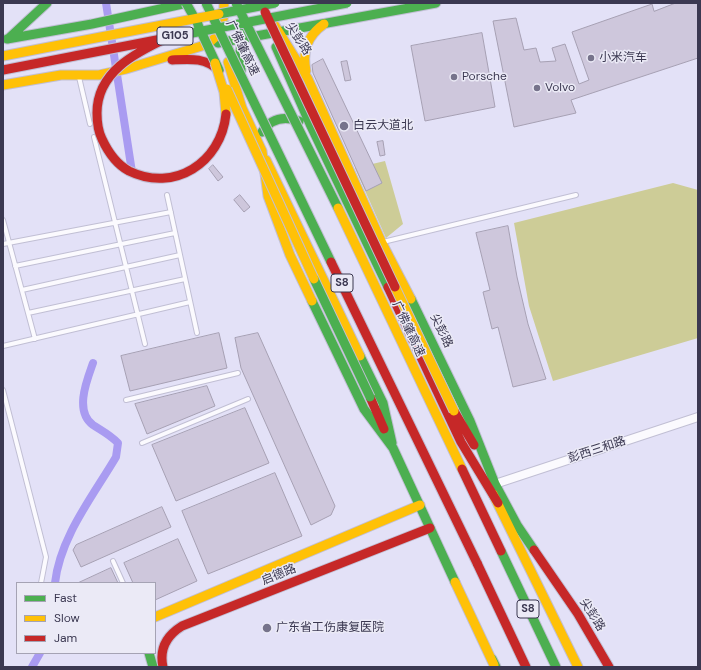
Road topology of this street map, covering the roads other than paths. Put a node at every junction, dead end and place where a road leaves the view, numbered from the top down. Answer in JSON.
{"nodes":[{"id":1,"x":47,"y":3,"type":"edge"},
{"id":2,"x":187,"y":3,"type":"edge"},
{"id":3,"x":206,"y":3,"type":"edge"},
{"id":4,"x":215,"y":3,"type":"edge"},
{"id":5,"x":224,"y":3,"type":"edge"},
{"id":6,"x":236,"y":3,"type":"edge"},
{"id":7,"x":252,"y":3,"type":"edge"},
{"id":8,"x":257,"y":3,"type":"edge"},
{"id":9,"x":261,"y":3,"type":"edge"},
{"id":10,"x":269,"y":3,"type":"edge"},
{"id":11,"x":275,"y":3,"type":"edge"},
{"id":12,"x":294,"y":3,"type":"edge"},
{"id":13,"x":347,"y":3,"type":"edge"},
{"id":14,"x":384,"y":3,"type":"edge"},
{"id":15,"x":436,"y":3,"type":"edge"},
{"id":16,"x":176,"y":4,"type":"edge"},
{"id":17,"x":396,"y":10,"type":"junction"},
{"id":18,"x":126,"y":17,"type":"junction"},
{"id":19,"x":326,"y":23,"type":"junction"},
{"id":20,"x":168,"y":38,"type":"junction"},
{"id":21,"x":221,"y":38,"type":"junction"},
{"id":22,"x":5,"y":40,"type":"edge"},
{"id":23,"x":3,"y":56,"type":"edge"},
{"id":24,"x":149,"y":62,"type":"junction"},
{"id":25,"x":216,"y":63,"type":"junction"},
{"id":26,"x":3,"y":70,"type":"edge"},
{"id":27,"x":78,"y":74,"type":"junction"},
{"id":28,"x":308,"y":79,"type":"junction"},
{"id":29,"x":3,"y":85,"type":"edge"},
{"id":30,"x":242,"y":108,"type":"junction"},
{"id":31,"x":91,"y":126,"type":"dead end"},
{"id":32,"x":93,"y":133,"type":"dead end"},
{"id":33,"x":318,"y":142,"type":"junction"},
{"id":34,"x":262,"y":151,"type":"junction"},
{"id":35,"x":167,"y":195,"type":"dead end"},
{"id":36,"x":576,"y":195,"type":"dead end"},
{"id":37,"x":171,"y":212,"type":"junction"},
{"id":38,"x":3,"y":220,"type":"edge"},
{"id":39,"x":114,"y":222,"type":"junction"},
{"id":40,"x":175,"y":233,"type":"junction"},
{"id":41,"x":9,"y":243,"type":"junction"},
{"id":42,"x":382,"y":243,"type":"junction"},
{"id":43,"x":3,"y":244,"type":"edge"},
{"id":44,"x":120,"y":244,"type":"junction"},
{"id":45,"x":180,"y":255,"type":"junction"},
{"id":46,"x":15,"y":266,"type":"junction"},
{"id":47,"x":126,"y":267,"type":"junction"},
{"id":48,"x":185,"y":279,"type":"junction"},
{"id":49,"x":22,"y":290,"type":"junction"},
{"id":50,"x":131,"y":291,"type":"junction"},
{"id":51,"x":190,"y":302,"type":"junction"},
{"id":52,"x":28,"y":313,"type":"junction"},
{"id":53,"x":137,"y":314,"type":"junction"},
{"id":54,"x":197,"y":332,"type":"dead end"},
{"id":55,"x":35,"y":339,"type":"junction"},
{"id":56,"x":144,"y":344,"type":"dead end"},
{"id":57,"x":3,"y":346,"type":"edge"},
{"id":58,"x":238,"y":373,"type":"dead end"},
{"id":59,"x":3,"y":390,"type":"edge"},
{"id":60,"x":248,"y":399,"type":"dead end"},
{"id":61,"x":126,"y":400,"type":"dead end"},
{"id":62,"x":454,"y":411,"type":"junction"},
{"id":63,"x":698,"y":417,"type":"edge"},
{"id":64,"x":142,"y":443,"type":"dead end"},
{"id":65,"x":393,"y":448,"type":"junction"},
{"id":66,"x":496,"y":484,"type":"junction"},
{"id":67,"x":498,"y":503,"type":"junction"},
{"id":68,"x":420,"y":505,"type":"junction"},
{"id":69,"x":430,"y":528,"type":"junction"},
{"id":70,"x":113,"y":561,"type":"dead end"},
{"id":71,"x":41,"y":582,"type":"edge"},
{"id":72,"x":123,"y":582,"type":"edge"},
{"id":73,"x":156,"y":617,"type":"edge"},
{"id":74,"x":148,"y":654,"type":"edge"},
{"id":75,"x":494,"y":664,"type":"edge"},
{"id":76,"x":153,"y":667,"type":"edge"},
{"id":77,"x":163,"y":667,"type":"edge"},
{"id":78,"x":526,"y":667,"type":"edge"},
{"id":79,"x":556,"y":667,"type":"edge"},
{"id":80,"x":578,"y":667,"type":"edge"},
{"id":81,"x":608,"y":667,"type":"edge"}],
"edges":[{"from":1,"to":22,"type":"main road"},
{"from":2,"to":16,"type":"main road"},
{"from":2,"to":25,"type":"main road","bridge":true},
{"from":3,"to":78,"type":"main road","name":"广佛肇高速","number":"S8","bridge":true},
{"from":4,"to":21,"type":"main road"},
{"from":5,"to":21,"type":"main road"},
{"from":6,"to":79,"type":"main road","name":"广佛肇高速","number":"S8","bridge":true},
{"from":7,"to":33,"type":"main road"},
{"from":8,"to":28,"type":"main road","name":"尖彭路"},
{"from":9,"to":62,"type":"main road","bridge":true},
{"from":10,"to":30,"type":"main road"},
{"from":11,"to":23,"type":"main road","number":"G105","bridge":true},
{"from":12,"to":19,"type":"main road"},
{"from":13,"to":20,"type":"main road","number":"G105","bridge":true},
{"from":14,"to":17,"type":"main road"},
{"from":15,"to":17,"type":"main road"},
{"from":16,"to":18,"type":"main road"},
{"from":17,"to":19,"type":"main road"},
{"from":18,"to":22,"type":"main road"},
{"from":18,"to":24,"type":"main road"},
{"from":19,"to":21,"type":"main road"},
{"from":19,"to":28,"type":"main road"},
{"from":20,"to":25,"type":"main road","bridge":true},
{"from":20,"to":26,"type":"main road","number":"G105","bridge":true},
{"from":21,"to":24,"type":"main road"},
{"from":21,"to":30,"type":"main road"},
{"from":24,"to":27,"type":"main road","bridge":true},
{"from":24,"to":30,"type":"main road"},
{"from":25,"to":65,"type":"main road","bridge":true},
{"from":27,"to":29,"type":"main road"},
{"from":27,"to":31,"type":"lane"},
{"from":28,"to":42,"type":"main road","name":"尖彭路"},
{"from":30,"to":34,"type":"main road"},
{"from":32,"to":39,"type":"lane"},
{"from":33,"to":34,"type":"main road"},
{"from":33,"to":67,"type":"main road"},
{"from":34,"to":65,"type":"main road"},
{"from":34,"to":65,"type":"main road"},
{"from":35,"to":37,"type":"lane"},
{"from":36,"to":42,"type":"lane"},
{"from":37,"to":39,"type":"lane"},
{"from":37,"to":40,"type":"lane"},
{"from":38,"to":41,"type":"lane"},
{"from":39,"to":41,"type":"lane"},
{"from":39,"to":44,"type":"lane"},
{"from":40,"to":44,"type":"lane"},
{"from":40,"to":45,"type":"lane"},
{"from":41,"to":43,"type":"lane"},
{"from":41,"to":46,"type":"lane"},
{"from":42,"to":66,"type":"main road","name":"尖彭路"},
{"from":44,"to":46,"type":"lane"},
{"from":44,"to":47,"type":"lane"},
{"from":45,"to":47,"type":"lane"},
{"from":45,"to":48,"type":"lane"},
{"from":46,"to":49,"type":"lane"},
{"from":47,"to":49,"type":"lane"},
{"from":47,"to":50,"type":"lane"},
{"from":48,"to":50,"type":"lane"},
{"from":48,"to":51,"type":"lane"},
{"from":49,"to":52,"type":"lane"},
{"from":50,"to":52,"type":"lane"},
{"from":50,"to":53,"type":"lane"},
{"from":51,"to":53,"type":"lane"},
{"from":51,"to":54,"type":"lane"},
{"from":52,"to":55,"type":"lane"},
{"from":53,"to":55,"type":"lane"},
{"from":53,"to":56,"type":"lane"},
{"from":55,"to":57,"type":"lane"},
{"from":58,"to":61,"type":"lane"},
{"from":59,"to":71,"type":"lane"},
{"from":60,"to":64,"type":"lane"},
{"from":62,"to":66,"type":"main road"},
{"from":62,"to":67,"type":"main road"},
{"from":63,"to":66,"type":"street","name":"彭西三和路"},
{"from":65,"to":68,"type":"main road"},
{"from":66,"to":81,"type":"main road","name":"尖彭路"},
{"from":67,"to":80,"type":"main road"},
{"from":68,"to":69,"type":"main road"},
{"from":68,"to":73,"type":"main road","name":"启德路"},
{"from":69,"to":75,"type":"main road"},
{"from":69,"to":77,"type":"main road","name":"启德路"},
{"from":70,"to":72,"type":"lane"},
{"from":74,"to":76,"type":"main road"}]}
